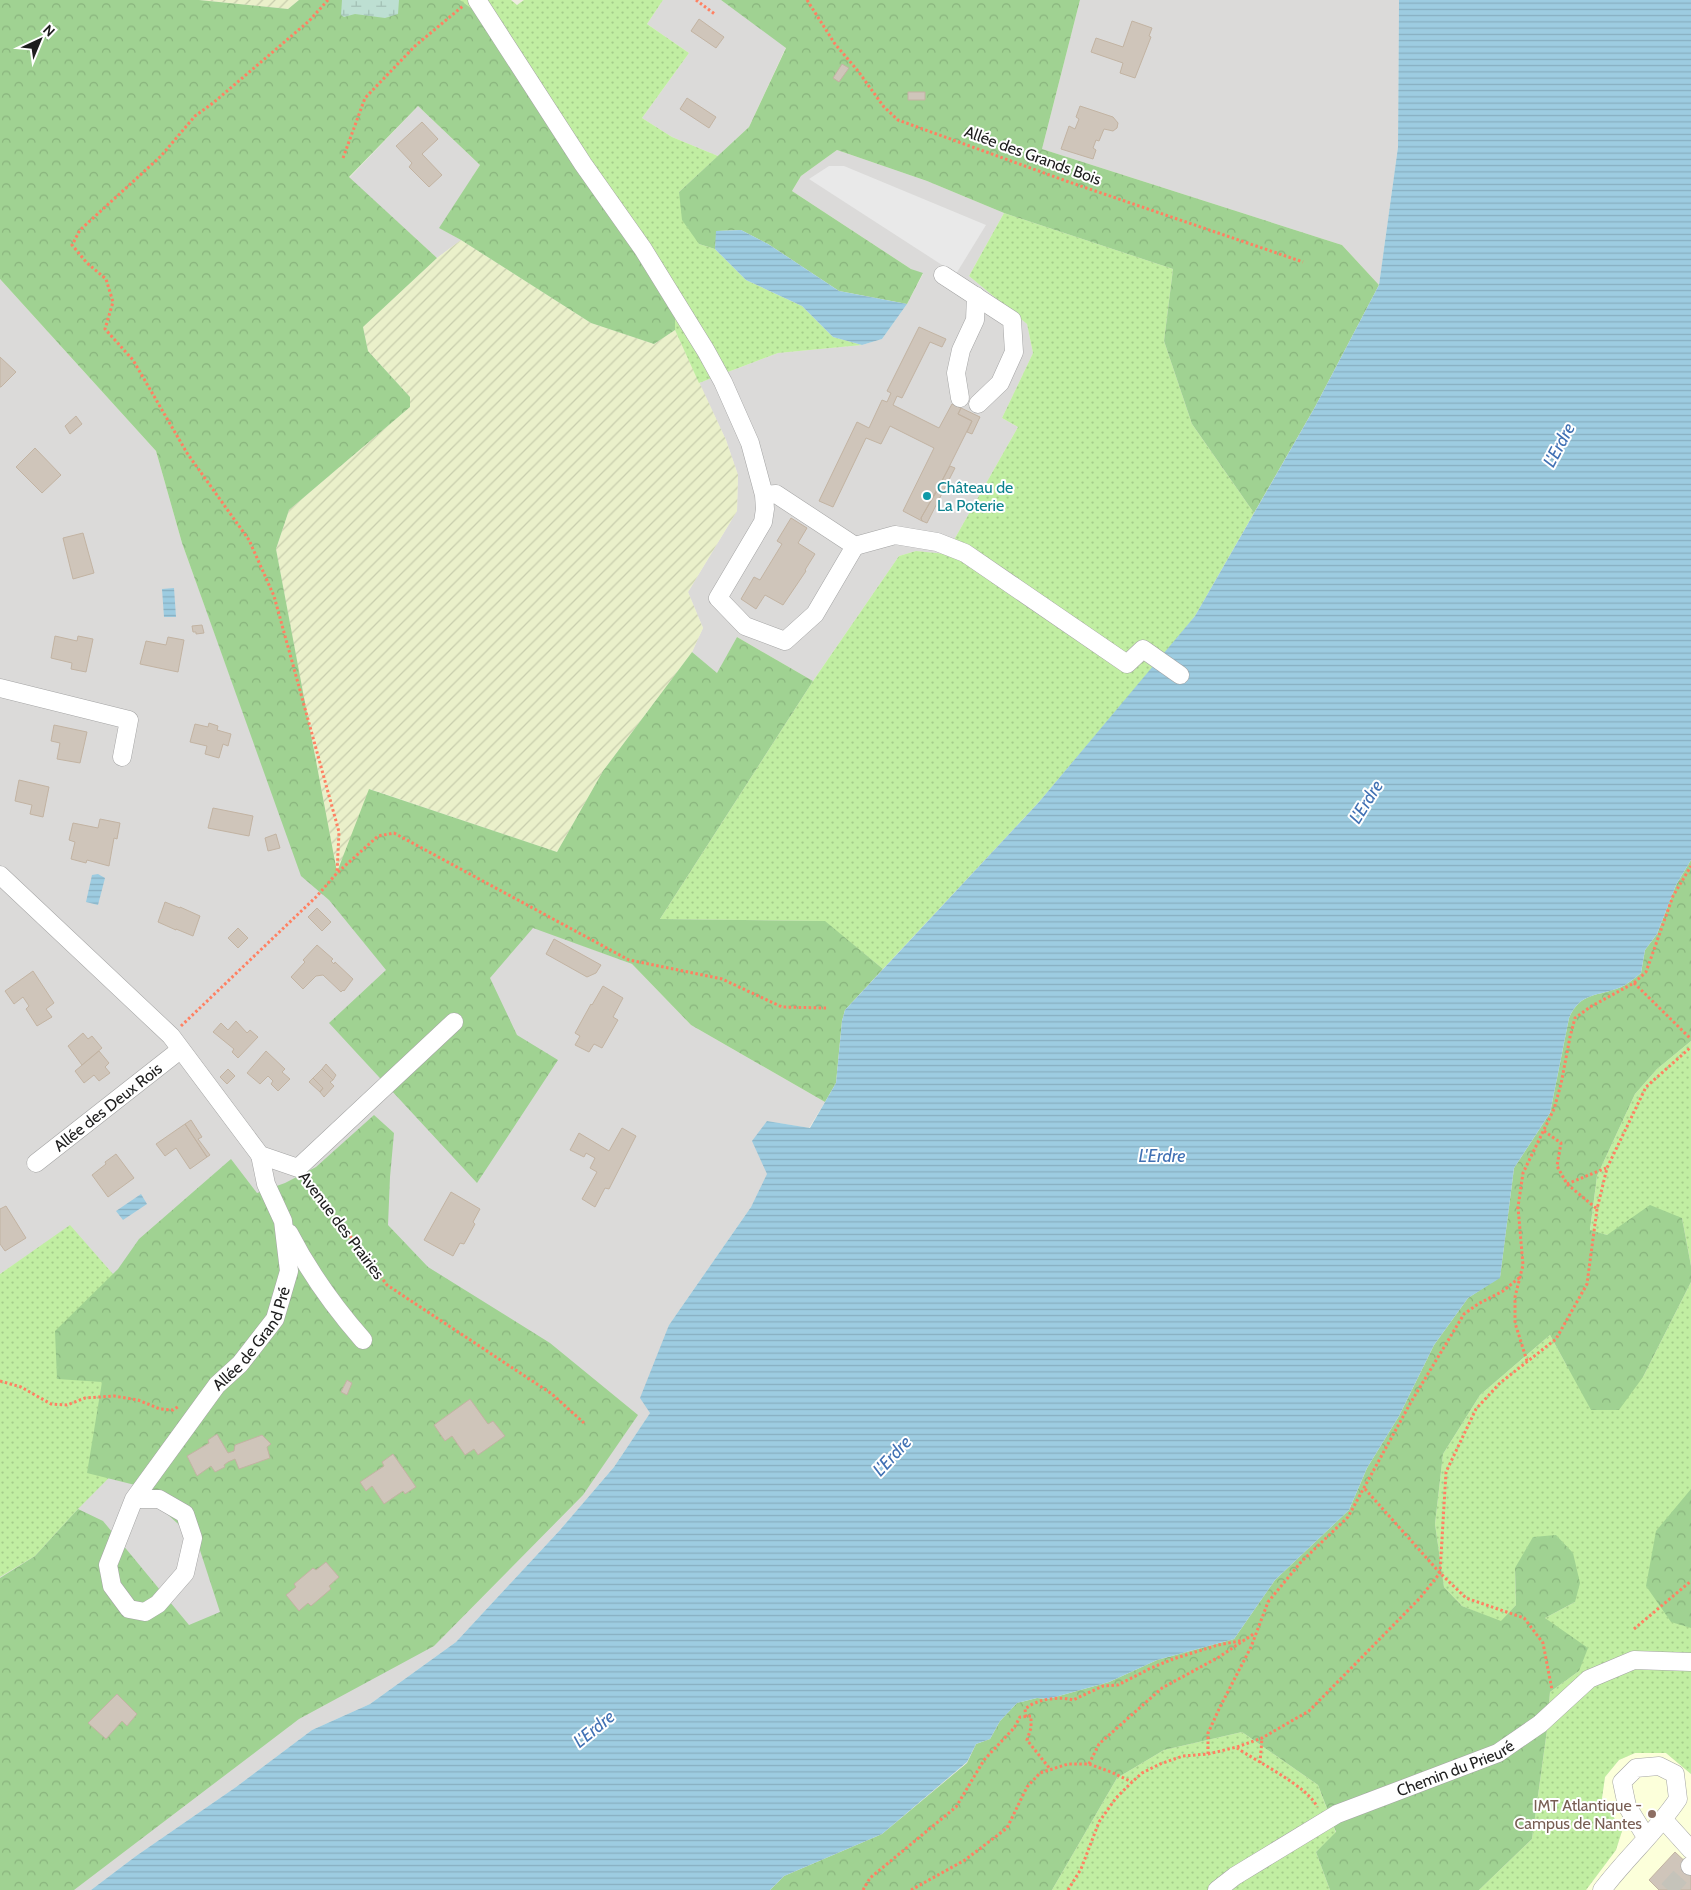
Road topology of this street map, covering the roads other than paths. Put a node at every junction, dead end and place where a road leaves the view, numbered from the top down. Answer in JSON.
{"nodes":[{"id":1,"x":477,"y":0,"type":"edge"},
{"id":2,"x":943,"y":275,"type":"dead end"},
{"id":3,"x":976,"y":296,"type":"junction"},
{"id":4,"x":960,"y":398,"type":"dead end"},
{"id":5,"x":978,"y":404,"type":"dead end"},
{"id":6,"x":764,"y":495,"type":"junction"},
{"id":7,"x":854,"y":546,"type":"junction"},
{"id":8,"x":1180,"y":675,"type":"dead end"},
{"id":9,"x":0,"y":688,"type":"edge"},
{"id":10,"x":122,"y":757,"type":"dead end"},
{"id":11,"x":0,"y":875,"type":"edge"},
{"id":12,"x":454,"y":1022,"type":"dead end"},
{"id":13,"x":176,"y":1043,"type":"junction"},
{"id":14,"x":260,"y":1154,"type":"junction"},
{"id":15,"x":36,"y":1163,"type":"dead end"},
{"id":16,"x":283,"y":1221,"type":"junction"},
{"id":17,"x":363,"y":1340,"type":"dead end"},
{"id":18,"x":134,"y":1499,"type":"junction"},
{"id":19,"x":1691,"y":1662,"type":"edge"},
{"id":20,"x":1664,"y":1820,"type":"junction"},
{"id":21,"x":1646,"y":1837,"type":"junction"},
{"id":22,"x":1691,"y":1860,"type":"edge"},
{"id":23,"x":1217,"y":1890,"type":"edge"},
{"id":24,"x":1602,"y":1890,"type":"edge"}],
"edges":[{"from":1,"to":6,"type":"street"},
{"from":2,"to":3,"type":"street"},
{"from":3,"to":4,"type":"street"},
{"from":3,"to":5,"type":"street"},
{"from":6,"to":7,"type":"street"},
{"from":6,"to":7,"type":"street"},
{"from":7,"to":8,"type":"street"},
{"from":9,"to":10,"type":"street"},
{"from":11,"to":13,"type":"street"},
{"from":12,"to":14,"type":"street","name":"Avenue des Prairies"},
{"from":13,"to":14,"type":"street"},
{"from":13,"to":15,"type":"street","name":"Allée des Deux Rois"},
{"from":14,"to":16,"type":"street","name":"Allée de Grand Pré"},
{"from":16,"to":17,"type":"street"},
{"from":16,"to":18,"type":"street","name":"Allée de Grand Pré"},
{"from":18,"to":18,"type":"street","name":"Allée de Grand Pré"},
{"from":19,"to":23,"type":"street","name":"Chemin du Prieuré"},
{"from":20,"to":21,"type":"street"},
{"from":20,"to":21,"type":"street"},
{"from":20,"to":22,"type":"street"},
{"from":21,"to":24,"type":"street"}]}
